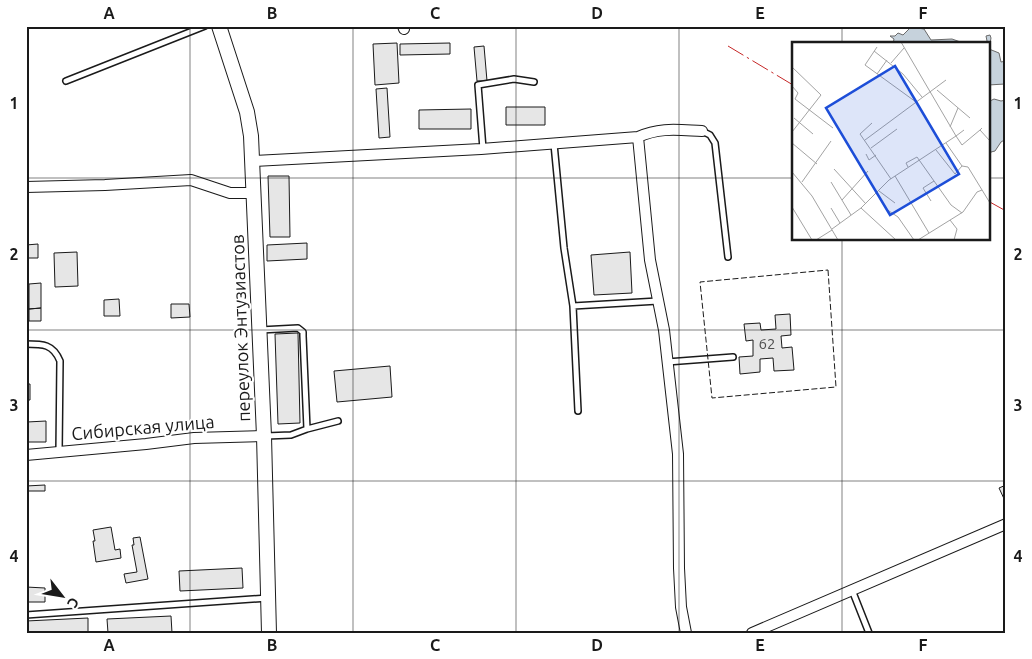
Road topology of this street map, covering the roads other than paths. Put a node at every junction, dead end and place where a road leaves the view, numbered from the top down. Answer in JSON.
{"nodes":[{"id":1,"x":205,"y":26,"type":"edge"},
{"id":2,"x":219,"y":26,"type":"edge"},
{"id":3,"x":66,"y":81,"type":"dead end"},
{"id":4,"x":534,"y":82,"type":"dead end"},
{"id":5,"x":702,"y":132,"type":"joint"},
{"id":6,"x":638,"y":137,"type":"junction"},
{"id":7,"x":554,"y":143,"type":"junction"},
{"id":8,"x":483,"y":149,"type":"junction"},
{"id":9,"x":253,"y":161,"type":"junction"},
{"id":10,"x":26,"y":187,"type":"edge"},
{"id":11,"x":254,"y":193,"type":"junction"},
{"id":12,"x":728,"y":257,"type":"dead end"},
{"id":13,"x":658,"y":301,"type":"junction"},
{"id":14,"x":573,"y":306,"type":"junction"},
{"id":15,"x":260,"y":330,"type":"junction"},
{"id":16,"x":26,"y":344,"type":"edge"},
{"id":17,"x":733,"y":357,"type":"dead end"},
{"id":18,"x":668,"y":362,"type":"junction"},
{"id":19,"x":578,"y":411,"type":"dead end"},
{"id":20,"x":338,"y":422,"type":"dead end"},
{"id":21,"x":307,"y":429,"type":"junction"},
{"id":22,"x":264,"y":436,"type":"junction"},
{"id":23,"x":59,"y":452,"type":"junction"},
{"id":24,"x":26,"y":455,"type":"edge"},
{"id":25,"x":1006,"y":524,"type":"edge"},
{"id":26,"x":852,"y":590,"type":"junction"},
{"id":27,"x":268,"y":598,"type":"junction"},
{"id":28,"x":26,"y":615,"type":"edge"},
{"id":29,"x":269,"y":633,"type":"edge"},
{"id":30,"x":686,"y":633,"type":"edge"},
{"id":31,"x":752,"y":633,"type":"edge"},
{"id":32,"x":870,"y":633,"type":"edge"}],
"edges":[{"from":1,"to":3,"type":"lane"},
{"from":2,"to":9,"type":"main road","name":"переулок Энтузиастов"},
{"from":4,"to":8,"type":"lane"},
{"from":5,"to":6,"type":"street"},
{"from":5,"to":12,"type":"lane"},
{"from":6,"to":7,"type":"street"},
{"from":6,"to":13,"type":"street"},
{"from":7,"to":8,"type":"street"},
{"from":7,"to":14,"type":"lane"},
{"from":8,"to":9,"type":"street"},
{"from":9,"to":11,"type":"main road","name":"переулок Энтузиастов"},
{"from":10,"to":11,"type":"street"},
{"from":11,"to":15,"type":"main road","name":"переулок Энтузиастов"},
{"from":13,"to":14,"type":"lane"},
{"from":13,"to":18,"type":"street"},
{"from":14,"to":19,"type":"lane"},
{"from":15,"to":21,"type":"lane"},
{"from":15,"to":22,"type":"main road","name":"переулок Энтузиастов"},
{"from":16,"to":23,"type":"lane"},
{"from":17,"to":18,"type":"lane"},
{"from":18,"to":30,"type":"street"},
{"from":20,"to":21,"type":"lane"},
{"from":21,"to":22,"type":"lane"},
{"from":22,"to":23,"type":"street","name":"Сибирская улица"},
{"from":22,"to":27,"type":"main road","name":"переулок Энтузиастов"},
{"from":23,"to":24,"type":"street","name":"Сибирская улица"},
{"from":25,"to":26,"type":"street"},
{"from":26,"to":31,"type":"street"},
{"from":26,"to":32,"type":"lane"},
{"from":27,"to":28,"type":"lane"},
{"from":27,"to":29,"type":"main road","name":"переулок Энтузиастов"}]}
